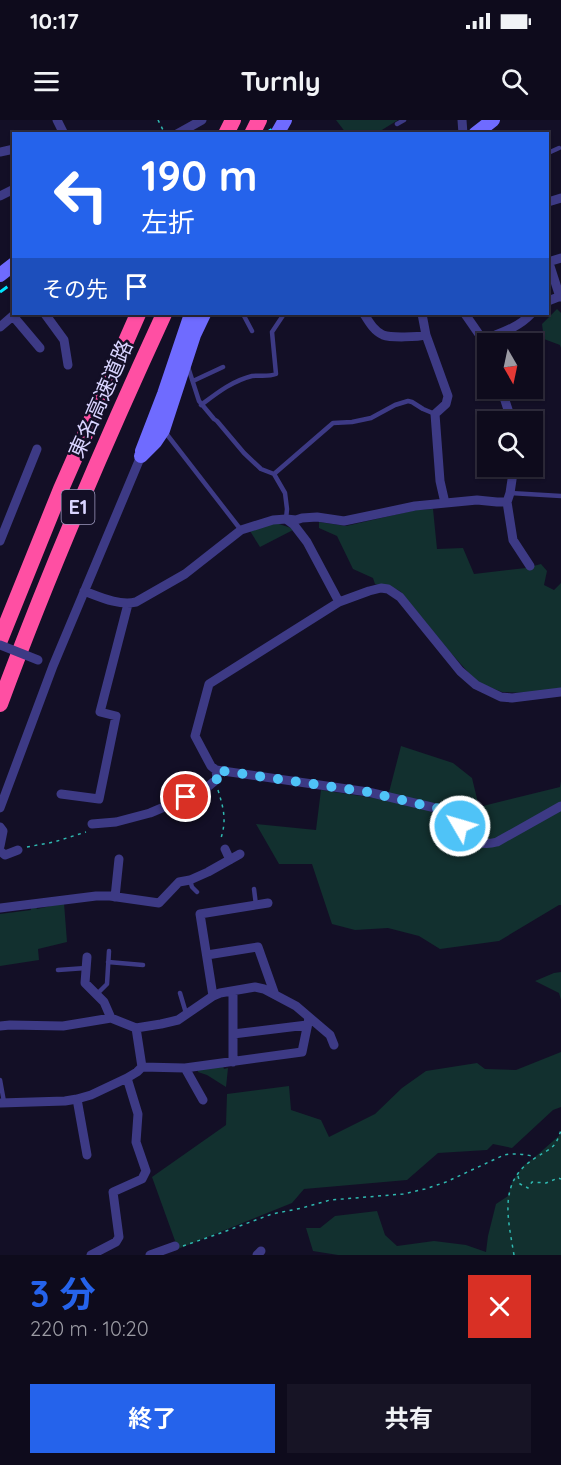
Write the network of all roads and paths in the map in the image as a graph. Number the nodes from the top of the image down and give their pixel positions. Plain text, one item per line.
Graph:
1 (202, 120) edge
2 (404, 120) edge
3 (493, 120) edge
4 (398, 124) dead end
5 (181, 132) edge
6 (478, 132) edge
7 (559, 148) dead end
8 (549, 153) edge
9 (549, 264) edge
10 (12, 266) edge
11 (0, 275) edge
12 (560, 297) edge
13 (14, 315) edge
14 (46, 315) edge
15 (138, 315) edge
16 (164, 315) edge
17 (191, 315) edge
18 (204, 315) edge
19 (244, 315) edge
20 (283, 315) edge
21 (365, 315) edge
22 (422, 315) edge
23 (466, 315) edge
24 (530, 315) edge
25 (0, 327) edge
26 (252, 331) dead end
27 (478, 333) edge
28 (501, 333) edge
29 (426, 335) junction
30 (40, 348) dead end
31 (68, 365) dead end
32 (184, 365) junction
33 (223, 367) dead end
34 (193, 381) junction
35 (201, 405) junction
36 (435, 414) junction
37 (163, 430) junction
38 (37, 449) dead end
39 (141, 456) junction
40 (274, 474) junction
41 (512, 477) edge
42 (561, 496) edge
43 (509, 498) junction
44 (445, 503) junction
45 (286, 519) junction
46 (241, 530) junction
47 (0, 541) edge
48 (530, 566) dead end
49 (84, 591) junction
50 (339, 602) junction
51 (128, 604) junction
52 (0, 640) edge
53 (0, 645) edge
54 (53, 666) junction
55 (561, 692) edge
56 (0, 704) edge
57 (216, 770) junction
58 (217, 786) dead end
59 (61, 794) dead end
60 (561, 806) edge
61 (0, 808) edge
62 (0, 828) edge
63 (89, 828) joint
64 (224, 832) dead end
65 (0, 846) edge
66 (225, 849) dead end
67 (19, 850) joint
68 (0, 851) edge
69 (240, 855) dead end
70 (119, 859) dead end
71 (230, 860) junction
72 (190, 880) junction
73 (254, 889) dead end
74 (197, 892) dead end
75 (115, 897) junction
76 (268, 903) dead end
77 (256, 905) junction
78 (0, 908) edge
79 (109, 951) dead end
80 (207, 956) junction
81 (87, 957) dead end
82 (108, 962) junction
83 (143, 965) dead end
84 (86, 968) junction
85 (58, 970) dead end
86 (232, 991) junction
87 (180, 993) dead end
88 (97, 994) junction
89 (275, 995) junction
90 (213, 996) junction
91 (187, 1016) junction
92 (111, 1018) junction
93 (308, 1021) junction
94 (0, 1026) edge
95 (136, 1028) junction
96 (232, 1034) junction
97 (334, 1045) dead end
98 (233, 1062) junction
99 (142, 1066) junction
100 (185, 1068) junction
101 (127, 1078) junction
102 (0, 1080) edge
103 (77, 1099) junction
104 (203, 1100) dead end
105 (2, 1102) edge
106 (561, 1130) edge
107 (95, 1140) dead end
108 (84, 1143) junction
109 (87, 1155) dead end
110 (535, 1157) junction
111 (517, 1175) junction
112 (561, 1179) edge
113 (175, 1246) joint
114 (156, 1254) edge
115 (91, 1255) edge
116 (514, 1255) edge

1 - 5 street
2 - 4 lane
3 - 6 street
7 - 8 lane
9 - 12 street
10 - 11 street
13 - 25 street
13 - 30 street
14 - 31 street
15 - 52 highway, 東名高速道路 / E1
16 - 56 highway, 東名高速道路 / E1
17 - 39 street
18 - 32 street
19 - 26 lane
20 - 35 lane
21 - 29 street
22 - 29 street
23 - 27 street
24 - 28 street
29 - 36 street
32 - 34 lane
32 - 37 street
33 - 34 lane
34 - 35 lane
35 - 40 lane
36 - 40 lane
36 - 44 street
37 - 39 street
37 - 46 lane
38 - 47 street
39 - 49 street
40 - 45 lane
41 - 43 street
42 - 43 lane
43 - 44 street
43 - 48 street
44 - 45 street
45 - 46 street
45 - 50 street
46 - 51 street
49 - 51 street
49 - 54 street
50 - 55 street
50 - 57 street
51 - 59 street
53 - 54 street, bridge
54 - 61 street
57 - 60 street
57 - 63 street
58 - 64 path
62 - 65 street
63 - 67 path
66 - 71 street
67 - 68 street
69 - 71 street
70 - 75 street
71 - 72 street
72 - 74 lane
72 - 75 street
73 - 77 lane
75 - 78 street
76 - 77 street
77 - 80 street
79 - 82 lane
80 - 89 street
80 - 90 street
81 - 84 street
82 - 83 lane
82 - 88 lane
84 - 85 lane
84 - 88 street
86 - 89 street
86 - 90 street
86 - 96 street
87 - 91 lane
88 - 92 street
89 - 93 street
90 - 91 street
91 - 95 street
92 - 94 street
92 - 95 street
93 - 96 street
93 - 97 street
93 - 98 street
95 - 99 street
96 - 98 street
98 - 100 street
99 - 100 street
99 - 101 street
100 - 104 street
101 - 103 street
101 - 115 street
102 - 105 lane
103 - 105 street
103 - 108 street
106 - 110 path
107 - 108 street
108 - 109 street
110 - 111 path
110 - 113 path
111 - 112 path
111 - 116 path
113 - 114 street

